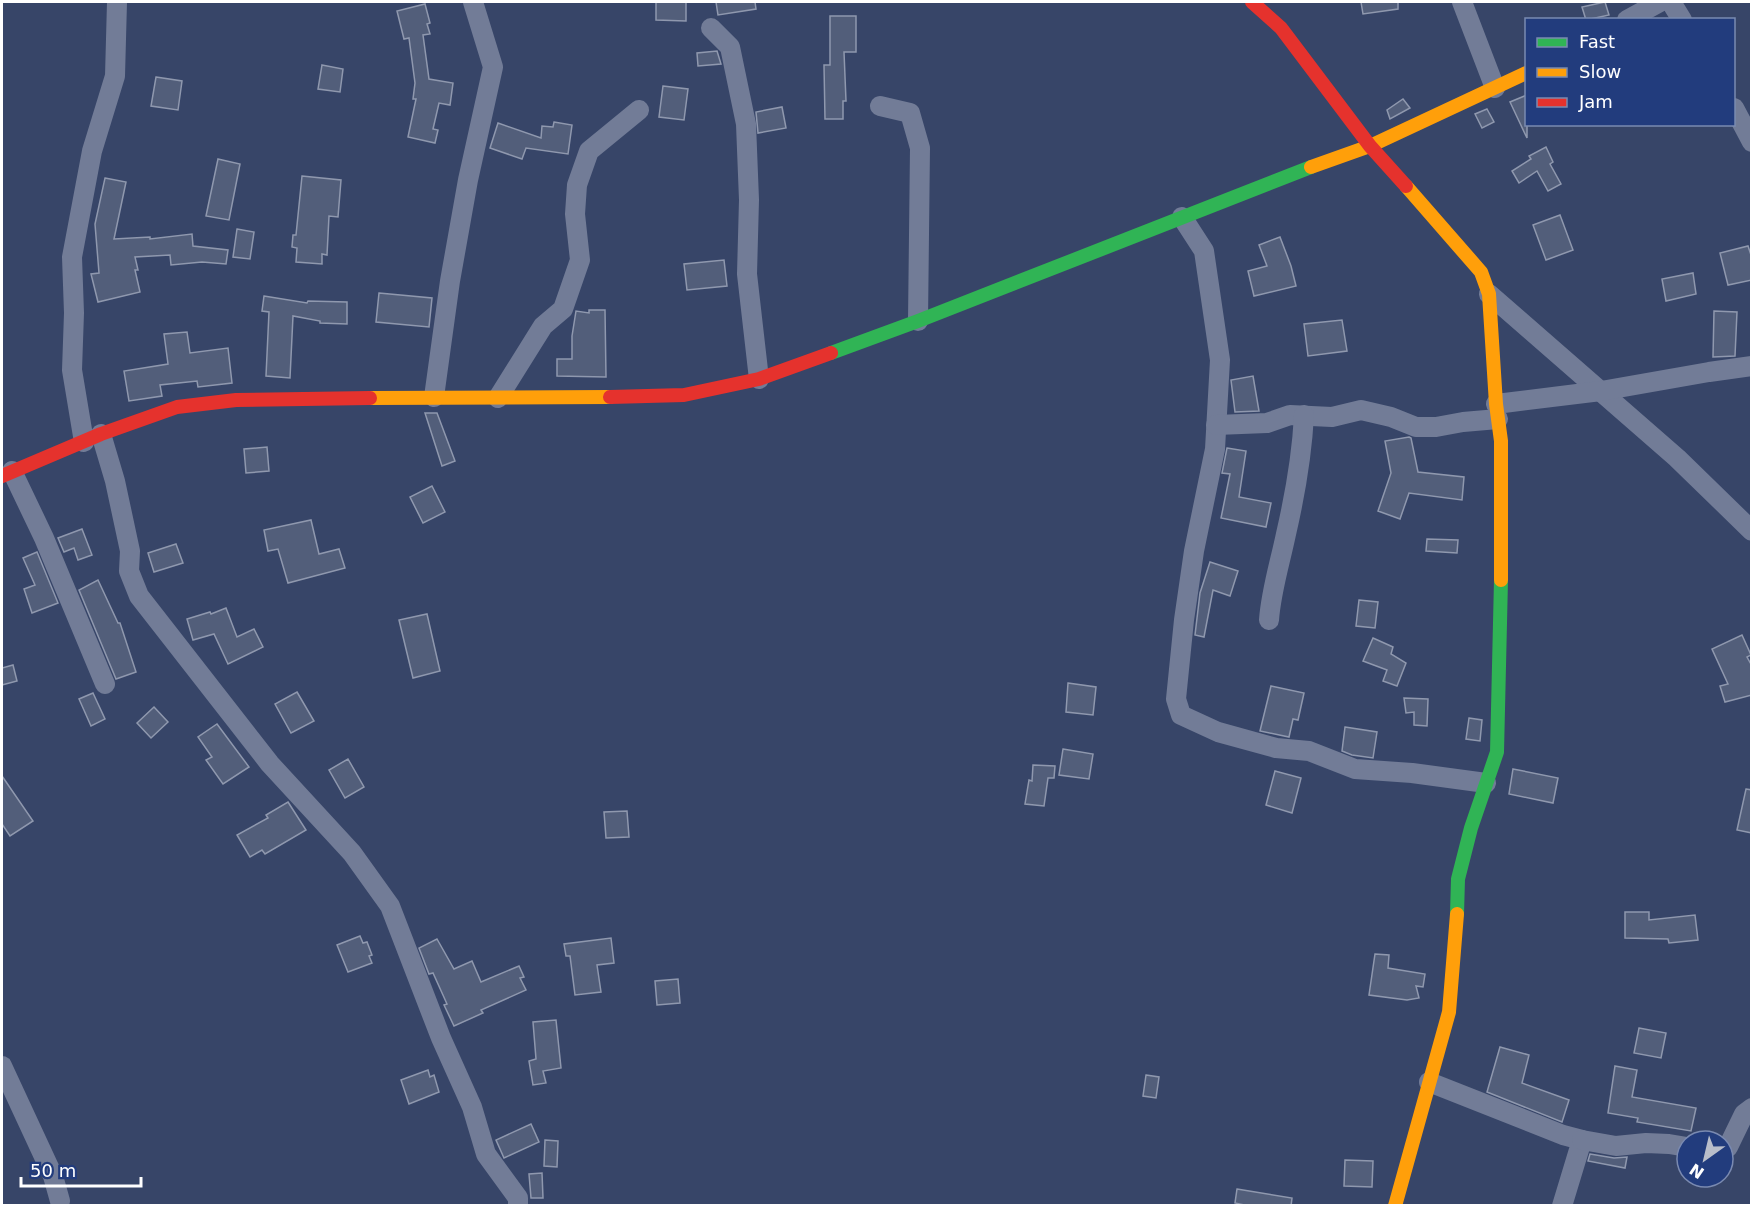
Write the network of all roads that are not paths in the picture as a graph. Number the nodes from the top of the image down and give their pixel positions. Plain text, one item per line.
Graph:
1 (117, 2) edge
2 (472, 2) edge
3 (1252, 2) edge
4 (1462, 2) edge
5 (1660, 2) edge
6 (1671, 2) edge
7 (1631, 18) edge
8 (1681, 18) edge
9 (711, 28) dead end
10 (1525, 75) edge
11 (1495, 88) junction
12 (880, 106) dead end
13 (639, 110) dead end
14 (1735, 110) edge
15 (1752, 142) edge
16 (1370, 146) junction
17 (1182, 217) junction
18 (1489, 294) junction
19 (918, 321) junction
20 (1752, 366) edge
21 (759, 379) junction
22 (1601, 392) junction
23 (434, 398) junction
24 (498, 398) junction
25 (1497, 412) junction
26 (1304, 415) junction
27 (1216, 425) junction
28 (93, 438) junction
29 (7, 474) edge
30 (1752, 531) edge
31 (1269, 620) dead end
32 (105, 684) dead end
33 (1486, 783) junction
34 (2, 1066) edge
35 (1429, 1082) junction
36 (1752, 1108) edge
37 (1735, 1133) edge
38 (1582, 1140) junction
39 (1675, 1145) edge
40 (60, 1201) dead end
41 (518, 1206) edge
42 (1395, 1206) edge
43 (1562, 1206) edge

1 - 28 street
2 - 23 street
3 - 16 street
4 - 11 street
5 - 7 street
6 - 8 street
9 - 21 street
10 - 11 street
11 - 16 street
12 - 19 street
13 - 24 street
14 - 15 street
16 - 17 street
16 - 18 street
17 - 19 street
17 - 27 street
18 - 22 street
18 - 25 street
19 - 21 street
20 - 22 street
21 - 24 street
22 - 25 street
22 - 30 street
23 - 24 street
23 - 28 street
25 - 26 street
25 - 33 street
26 - 27 street
26 - 31 street
27 - 33 street
28 - 29 street
28 - 41 street
29 - 32 street
33 - 35 street
34 - 40 street
35 - 38 street
35 - 42 street
36 - 37 street
38 - 39 street
38 - 43 street

